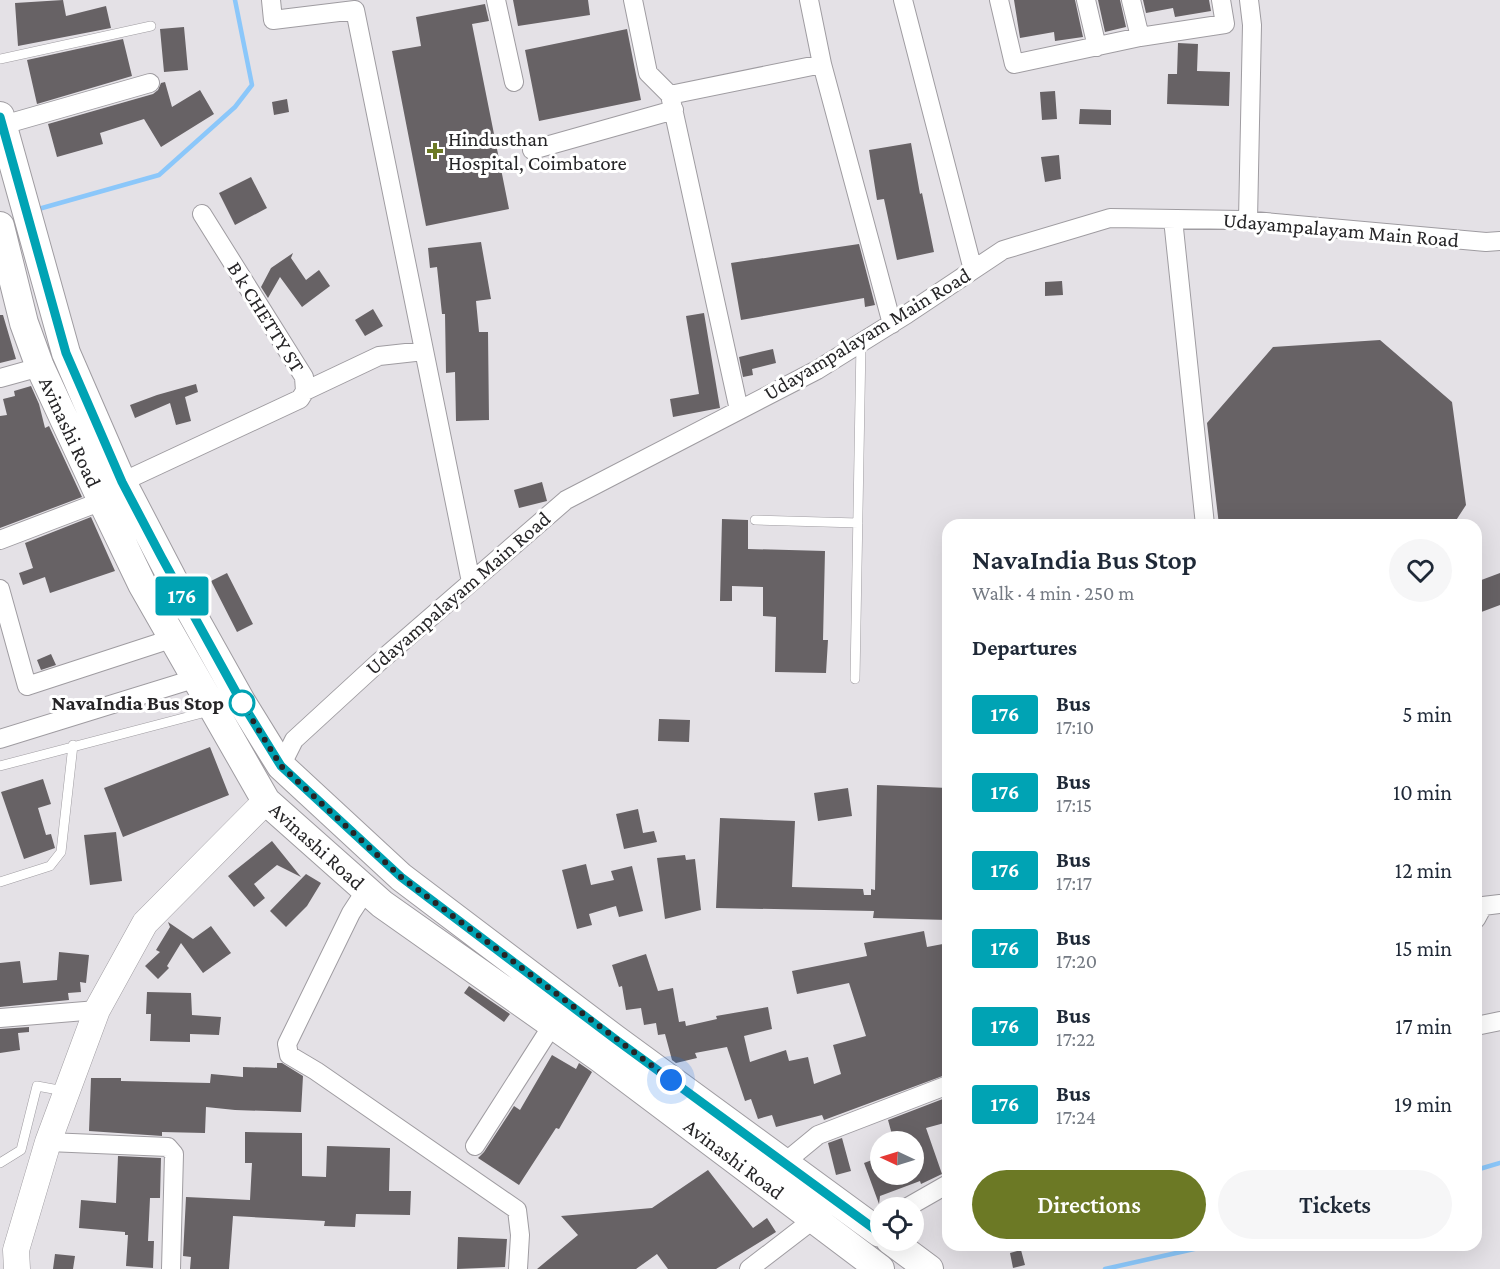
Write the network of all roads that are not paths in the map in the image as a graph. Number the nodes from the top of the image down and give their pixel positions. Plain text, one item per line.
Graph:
1 (272, 0) edge
2 (496, 0) edge
3 (633, 0) edge
4 (808, 0) edge
5 (903, 0) edge
6 (999, 0) edge
7 (1086, 0) edge
8 (1131, 0) edge
9 (1221, 0) edge
10 (1249, 0) edge
11 (151, 26) dead end
12 (1140, 37) junction
13 (1097, 46) junction
14 (0, 59) edge
15 (822, 64) junction
16 (514, 82) dead end
17 (150, 83) dead end
18 (672, 102) junction
19 (1, 121) edge
20 (532, 150) dead end
21 (202, 214) dead end
22 (1173, 219) junction
23 (1248, 220) junction
24 (0, 225) edge
25 (1500, 241) edge
26 (973, 270) junction
27 (892, 324) junction
28 (861, 343) junction
29 (424, 351) junction
30 (40, 367) junction
31 (0, 378) edge
32 (305, 391) junction
33 (739, 410) junction
34 (122, 482) junction
35 (103, 502) junction
36 (1204, 519) edge
37 (755, 520) dead end
38 (858, 523) junction
39 (0, 540) edge
40 (471, 582) junction
41 (0, 589) edge
42 (174, 638) junction
43 (197, 678) junction
44 (855, 679) dead end
45 (216, 709) junction
46 (0, 739) edge
47 (73, 745) junction
48 (0, 766) edge
49 (281, 766) junction
50 (266, 801) junction
51 (0, 882) edge
52 (366, 891) junction
53 (1500, 904) edge
54 (1482, 908) edge
55 (97, 1010) junction
56 (0, 1018) edge
57 (1500, 1021) edge
58 (553, 1024) junction
59 (1482, 1025) edge
60 (942, 1087) edge
61 (66, 1092) junction
62 (48, 1142) junction
63 (476, 1146) dead end
64 (0, 1163) edge
65 (784, 1163) junction
66 (942, 1187) edge
67 (924, 1198) edge
68 (814, 1219) junction
69 (870, 1223) edge
70 (906, 1251) edge
71 (17, 1269) edge
72 (171, 1269) edge
73 (518, 1269) edge
74 (749, 1269) edge
75 (880, 1269) edge
76 (929, 1269) edge

1 - 29 street
2 - 16 street
3 - 18 street
4 - 15 street
5 - 26 street
6 - 13 street
7 - 13 street
8 - 12 street
9 - 12 street
10 - 23 street
11 - 14 lane
12 - 13 street
15 - 18 street
15 - 27 street
17 - 19 street
18 - 20 street
18 - 33 street
19 - 34 main road, Avinashi Road
21 - 32 street, B k CHETTY ST
22 - 23 street, Udayampalayam Main Road
22 - 26 street, Udayampalayam Main Road
22 - 36 street
23 - 25 street, Udayampalayam Main Road
24 - 30 main road, Avinashi Road
26 - 27 street, Udayampalayam Main Road
27 - 28 street, Udayampalayam Main Road
28 - 33 street, Udayampalayam Main Road
28 - 38 lane
29 - 32 street
29 - 40 street
30 - 31 street
30 - 35 main road, Avinashi Road
32 - 34 street, B k CHETTY ST
33 - 40 street, Udayampalayam Main Road
34 - 49 main road, Avinashi Road
35 - 39 street
35 - 42 main road, Avinashi Road
37 - 38 lane
38 - 44 lane
40 - 49 street, Udayampalayam Main Road
41 - 42 street
42 - 43 main road, Avinashi Road
43 - 45 main road, Avinashi Road
43 - 46 street
45 - 47 lane
45 - 50 main road, Avinashi Road
47 - 48 lane
47 - 51 lane
49 - 65 main road, Avinashi Road
50 - 52 main road, Avinashi Road
50 - 55 street
52 - 58 main road, Avinashi Road
52 - 73 street
53 - 54 street
55 - 56 street
55 - 61 street
57 - 59 street
58 - 63 street
58 - 68 main road, Avinashi Road
60 - 65 street
61 - 62 street
61 - 64 lane
62 - 71 street
62 - 72 street
65 - 69 main road, Avinashi Road
66 - 67 street
68 - 74 street
68 - 75 main road, Avinashi Road
70 - 76 main road, Avinashi Road

